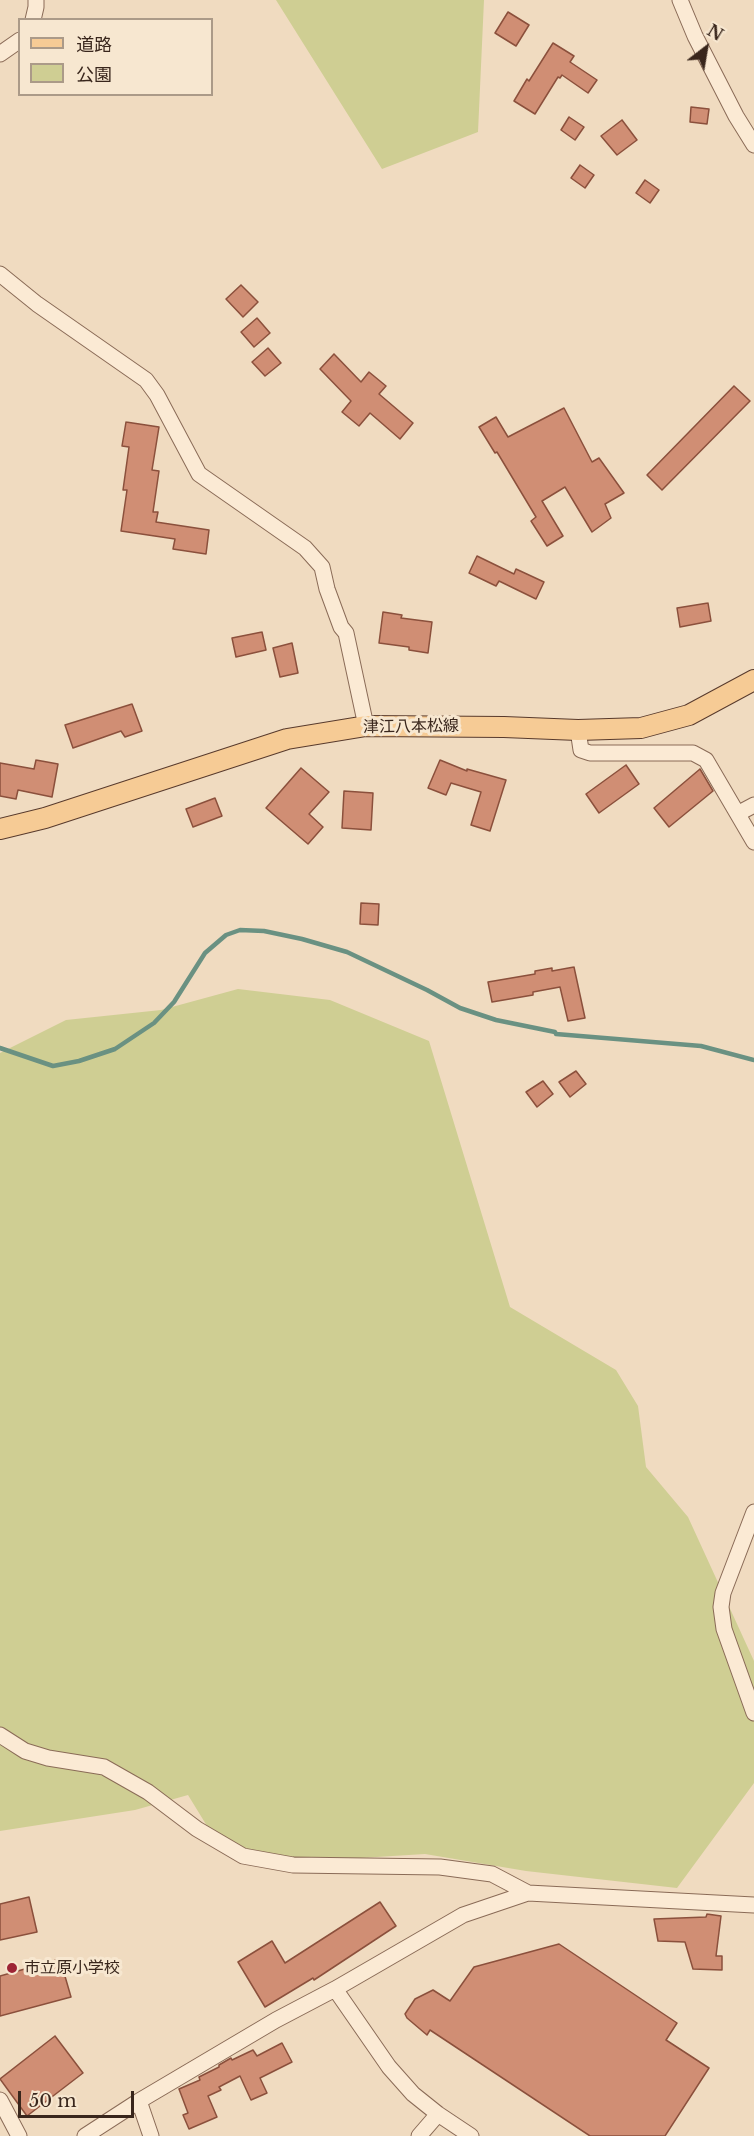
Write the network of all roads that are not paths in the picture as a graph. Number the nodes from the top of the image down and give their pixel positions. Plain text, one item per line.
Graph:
1 (36, 0) edge
2 (680, 0) edge
3 (33, 18) edge
4 (18, 41) edge
5 (0, 54) edge
6 (754, 145) edge
7 (0, 274) edge
8 (754, 680) edge
9 (366, 726) junction
10 (578, 730) junction
11 (754, 805) edge
12 (739, 813) junction
13 (0, 829) edge
14 (754, 842) edge
15 (754, 1512) edge
16 (754, 1713) edge
17 (0, 1735) edge
18 (528, 1893) junction
19 (754, 1905) edge
20 (335, 1989) junction
21 (0, 2100) edge
22 (139, 2101) junction
23 (438, 2114) junction
24 (19, 2136) edge
25 (85, 2136) edge
26 (151, 2136) edge
27 (419, 2136) edge
28 (471, 2136) edge

1 - 3 street
2 - 6 street
4 - 5 street
7 - 9 street
8 - 10 main road, 津江八本松線
9 - 10 main road, 津江八本松線
9 - 13 main road, 津江八本松線
10 - 12 street
11 - 12 street
12 - 14 street
15 - 16 street
17 - 18 street
18 - 19 street
18 - 20 street
20 - 22 street
20 - 23 street
21 - 24 street
22 - 25 street
22 - 26 street
23 - 27 street
23 - 28 street

